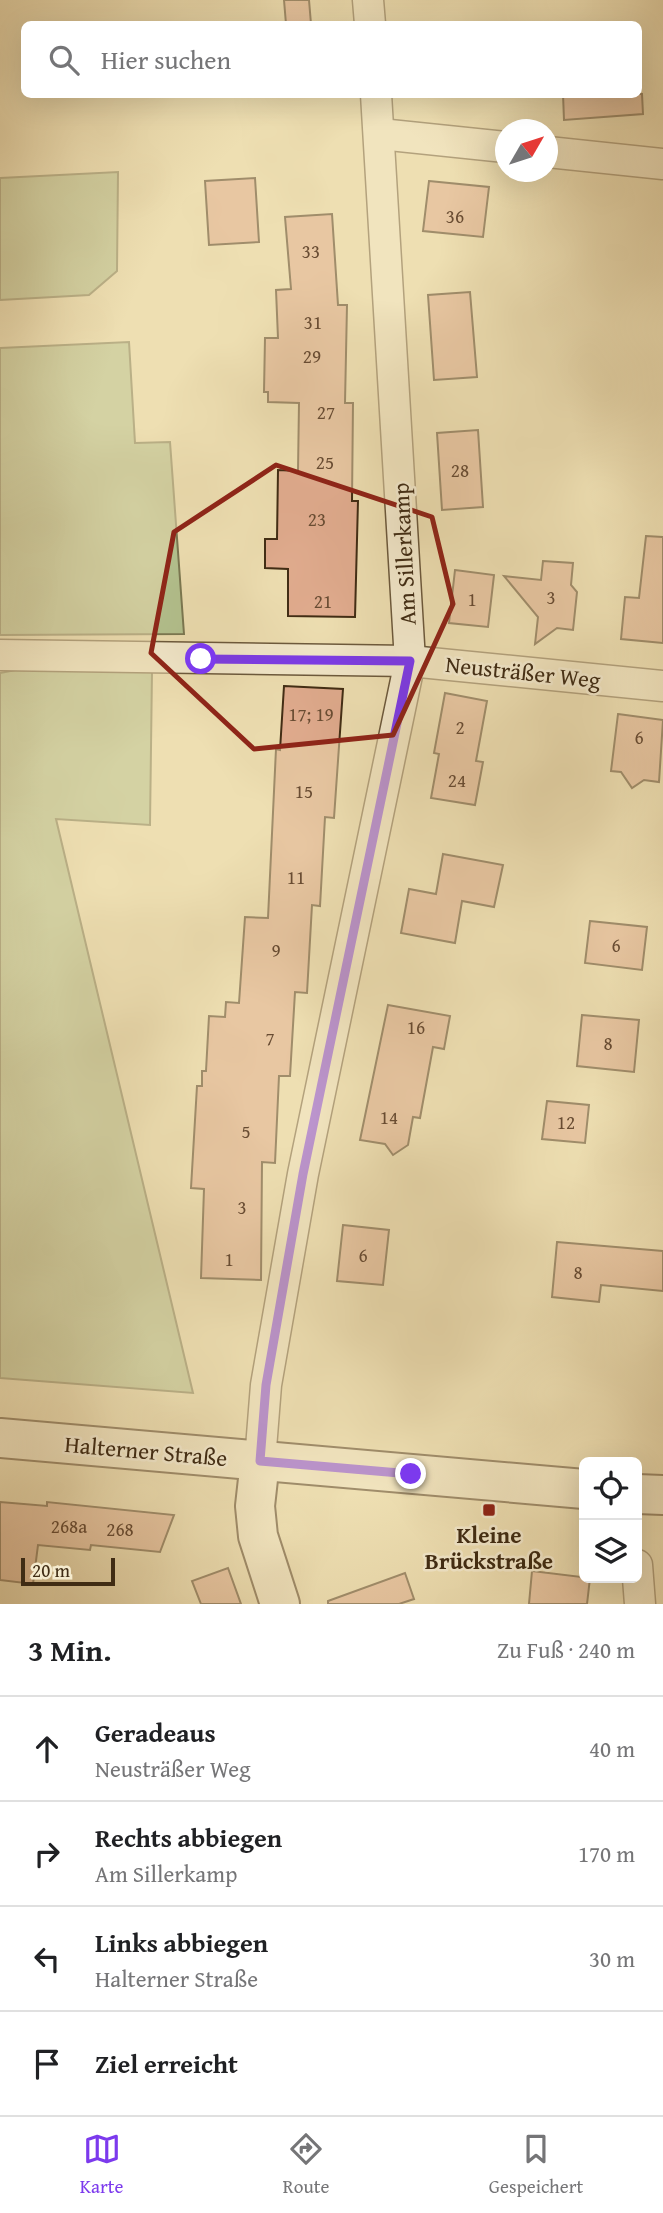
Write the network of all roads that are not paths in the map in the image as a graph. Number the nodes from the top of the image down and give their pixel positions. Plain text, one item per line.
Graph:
1 (368, 0) edge
2 (370, 21) edge
3 (376, 98) edge
4 (380, 134) junction
5 (495, 146) edge
6 (558, 153) edge
7 (663, 164) edge
8 (3, 655) edge
9 (410, 661) junction
10 (663, 686) edge
11 (0, 1438) edge
12 (260, 1461) junction
13 (579, 1489) edge
14 (642, 1494) edge
15 (663, 1495) edge
16 (638, 1583) edge
17 (280, 1604) edge
18 (640, 1604) edge

1 - 2 street
3 - 4 street, Am Sillerkamp
4 - 5 street
4 - 9 street, Am Sillerkamp
6 - 7 street
8 - 9 street, Neusträßer Weg
9 - 10 street, Neusträßer Weg
9 - 12 street, Am Sillerkamp
11 - 12 main road, Halterner Straße
12 - 13 main road, Halterner Straße
12 - 17 main road
14 - 15 main road
16 - 18 street

